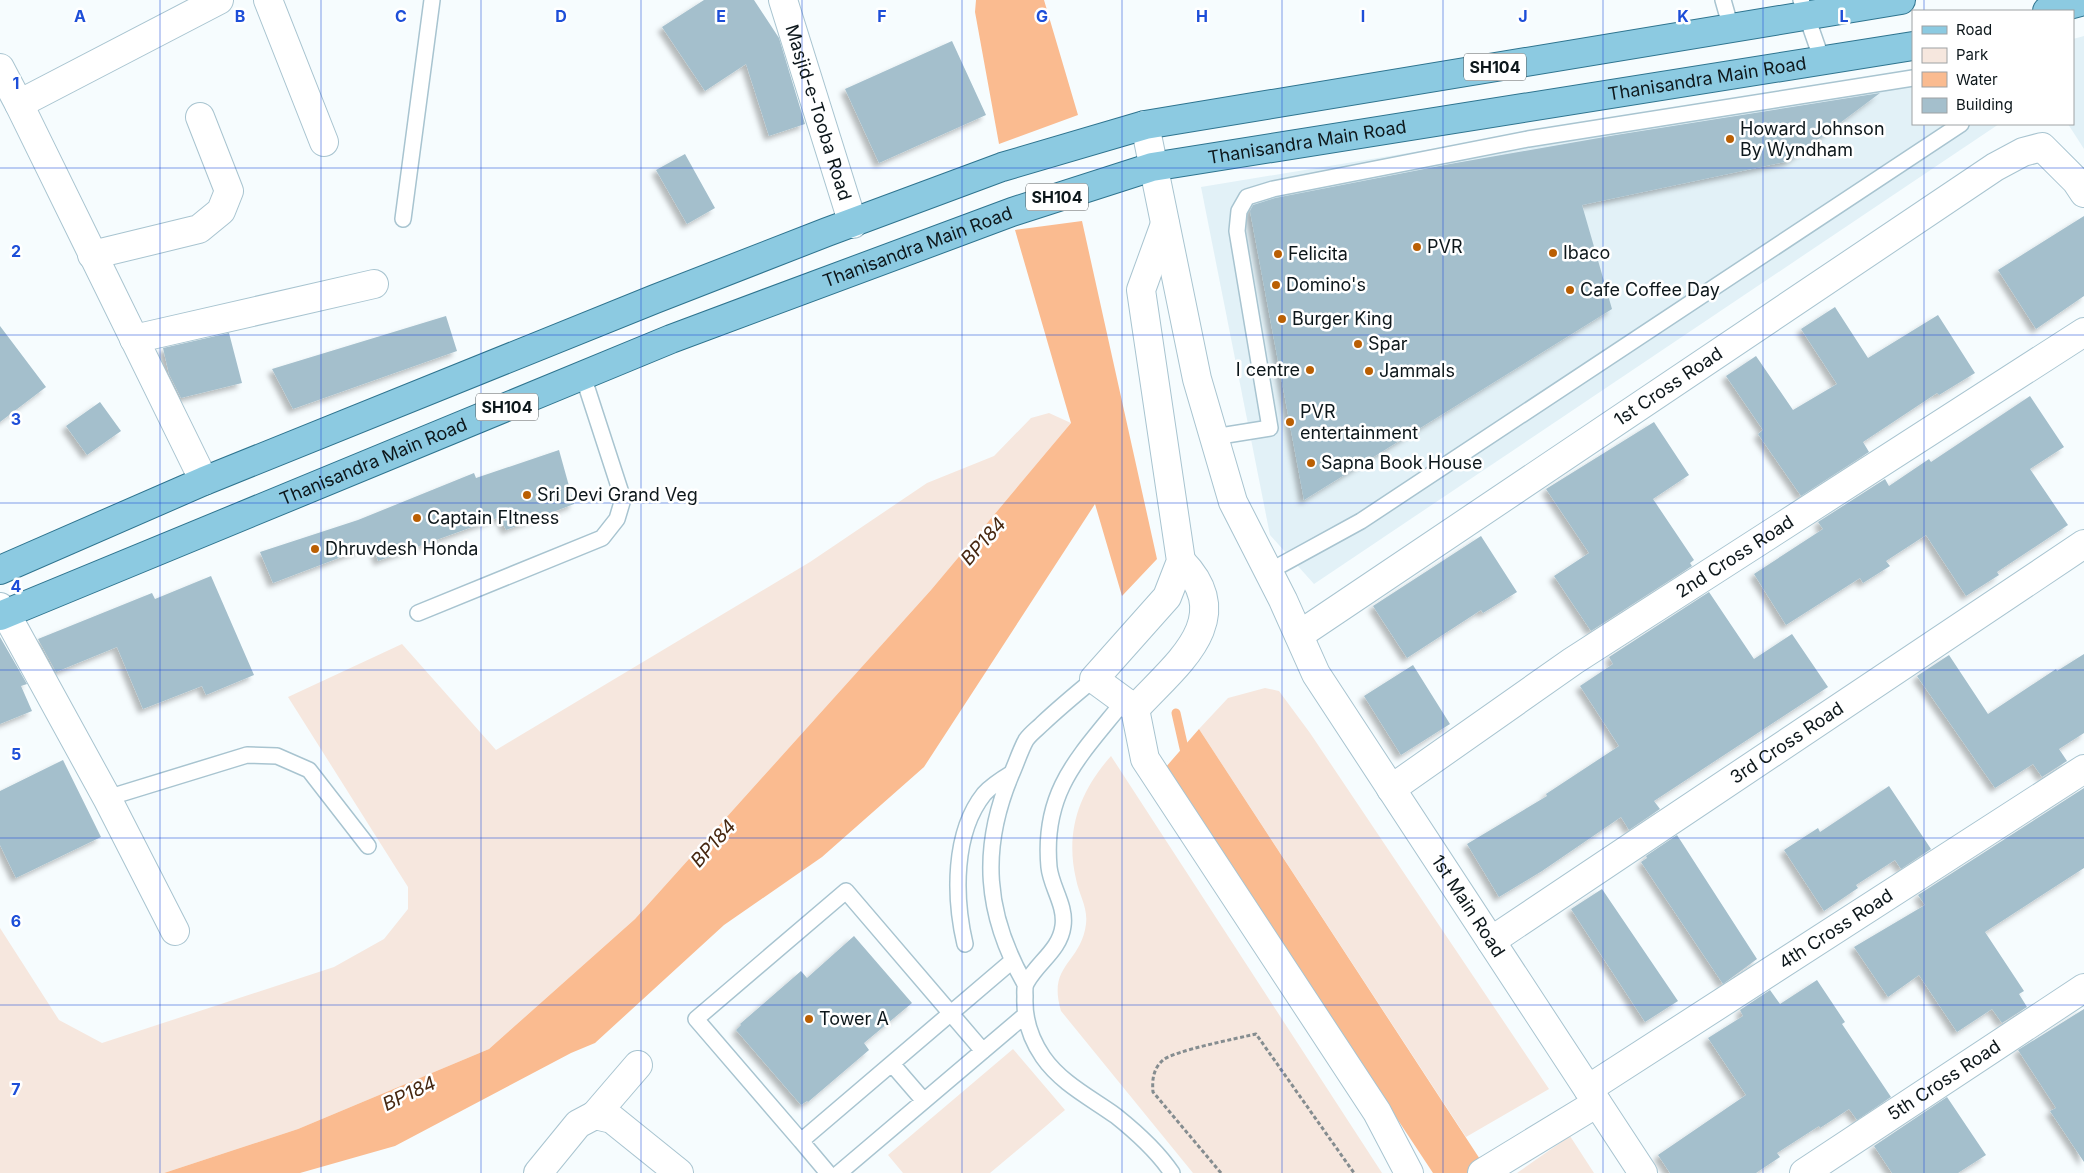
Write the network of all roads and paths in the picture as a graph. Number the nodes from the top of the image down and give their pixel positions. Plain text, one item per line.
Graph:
1 (219, 0) edge
2 (268, 0) edge
3 (432, 0) edge
4 (783, 0) edge
5 (1723, 0) edge
6 (1901, 0) edge
7 (2084, 1) edge
8 (1872, 2) edge
9 (1804, 8) edge
10 (2051, 10) edge
11 (1731, 28) junction
12 (1912, 46) edge
13 (1822, 60) junction
14 (0, 68) edge
15 (1912, 78) edge
16 (19, 104) junction
17 (200, 117) dead end
18 (1959, 125) edge
19 (1144, 126) junction
20 (324, 142) dead end
21 (1152, 167) junction
22 (2084, 193) edge
23 (403, 218) dead end
24 (853, 224) junction
25 (1165, 224) junction
26 (92, 255) junction
27 (374, 284) dead end
28 (2084, 332) edge
29 (134, 338) junction
30 (583, 376) junction
31 (1214, 437) junction
32 (204, 481) junction
33 (2084, 544) edge
34 (1181, 561) junction
35 (0, 570) edge
36 (1268, 572) junction
37 (2, 612) edge
38 (418, 613) dead end
39 (1299, 635) junction
40 (1094, 679) junction
41 (1130, 705) junction
42 (2084, 769) edge
43 (1012, 773) junction
44 (1391, 789) junction
45 (107, 798) junction
46 (368, 846) dead end
47 (174, 931) dead end
48 (1491, 941) junction
49 (965, 944) dead end
50 (1012, 961) junction
51 (1025, 984) junction
52 (2084, 988) edge
53 (951, 1014) junction
54 (1024, 1016) junction
55 (983, 1051) junction
56 (892, 1064) junction
57 (638, 1065) dead end
58 (1593, 1096) junction
59 (924, 1101) junction
60 (595, 1115) junction
61 (801, 1141) junction
62 (1491, 1167) edge
63 (538, 1173) edge
64 (679, 1173) edge
65 (828, 1173) edge
66 (839, 1173) edge
67 (1172, 1173) edge
68 (1221, 1173) edge
69 (1354, 1173) edge
70 (1409, 1173) edge
71 (1643, 1173) edge
72 (1804, 1173) edge

1 - 16 street
2 - 20 street
3 - 23 lane
4 - 24 street, Masjid-e-Tooba Road
5 - 11 lane
6 - 8 main road, SH104
7 - 10 main road
8 - 9 main road, SH104
9 - 11 main road, SH104
9 - 13 lane
11 - 19 main road, SH104
12 - 13 main road, Thanisandra Main Road / SH104
13 - 21 main road, Thanisandra Main Road / SH104
14 - 16 street
15 - 31 lane
16 - 26 street
17 - 26 street
18 - 36 lane
19 - 21 street, 1st Main Road
19 - 24 main road, SH104
21 - 25 street, 1st Main Road
21 - 30 main road, Thanisandra Main Road / SH104
22 - 39 street, 1st Cross Road
24 - 32 main road, SH104
25 - 31 street, 1st Main Road
25 - 34 street
26 - 29 street
27 - 29 street
28 - 44 street, 2nd Cross Road
29 - 32 street
30 - 37 main road, Thanisandra Main Road / SH104
30 - 38 lane
31 - 36 street, 1st Main Road
32 - 35 main road, SH104
33 - 48 street, 3rd Cross Road
34 - 40 street
34 - 41 street
36 - 39 street, 1st Main Road
37 - 45 street
39 - 44 street, 1st Main Road
40 - 41 street
40 - 43 lane
41 - 51 lane
41 - 70 street
42 - 58 street, 4th Cross Road
43 - 49 lane
43 - 50 lane
44 - 48 street, 1st Main Road
45 - 46 lane
45 - 47 street
48 - 58 street, 1st Main Road
50 - 51 lane
50 - 53 lane
51 - 54 lane
52 - 72 street, 5th Cross Road
53 - 55 lane
53 - 56 lane
53 - 61 lane
54 - 55 lane
54 - 67 lane
55 - 59 lane
56 - 59 lane
56 - 61 lane
57 - 60 street
58 - 62 street, 4th Cross Road
58 - 71 street, 1st Main Road
59 - 66 lane
60 - 63 street
60 - 64 street
61 - 65 lane
68 - 69 path

